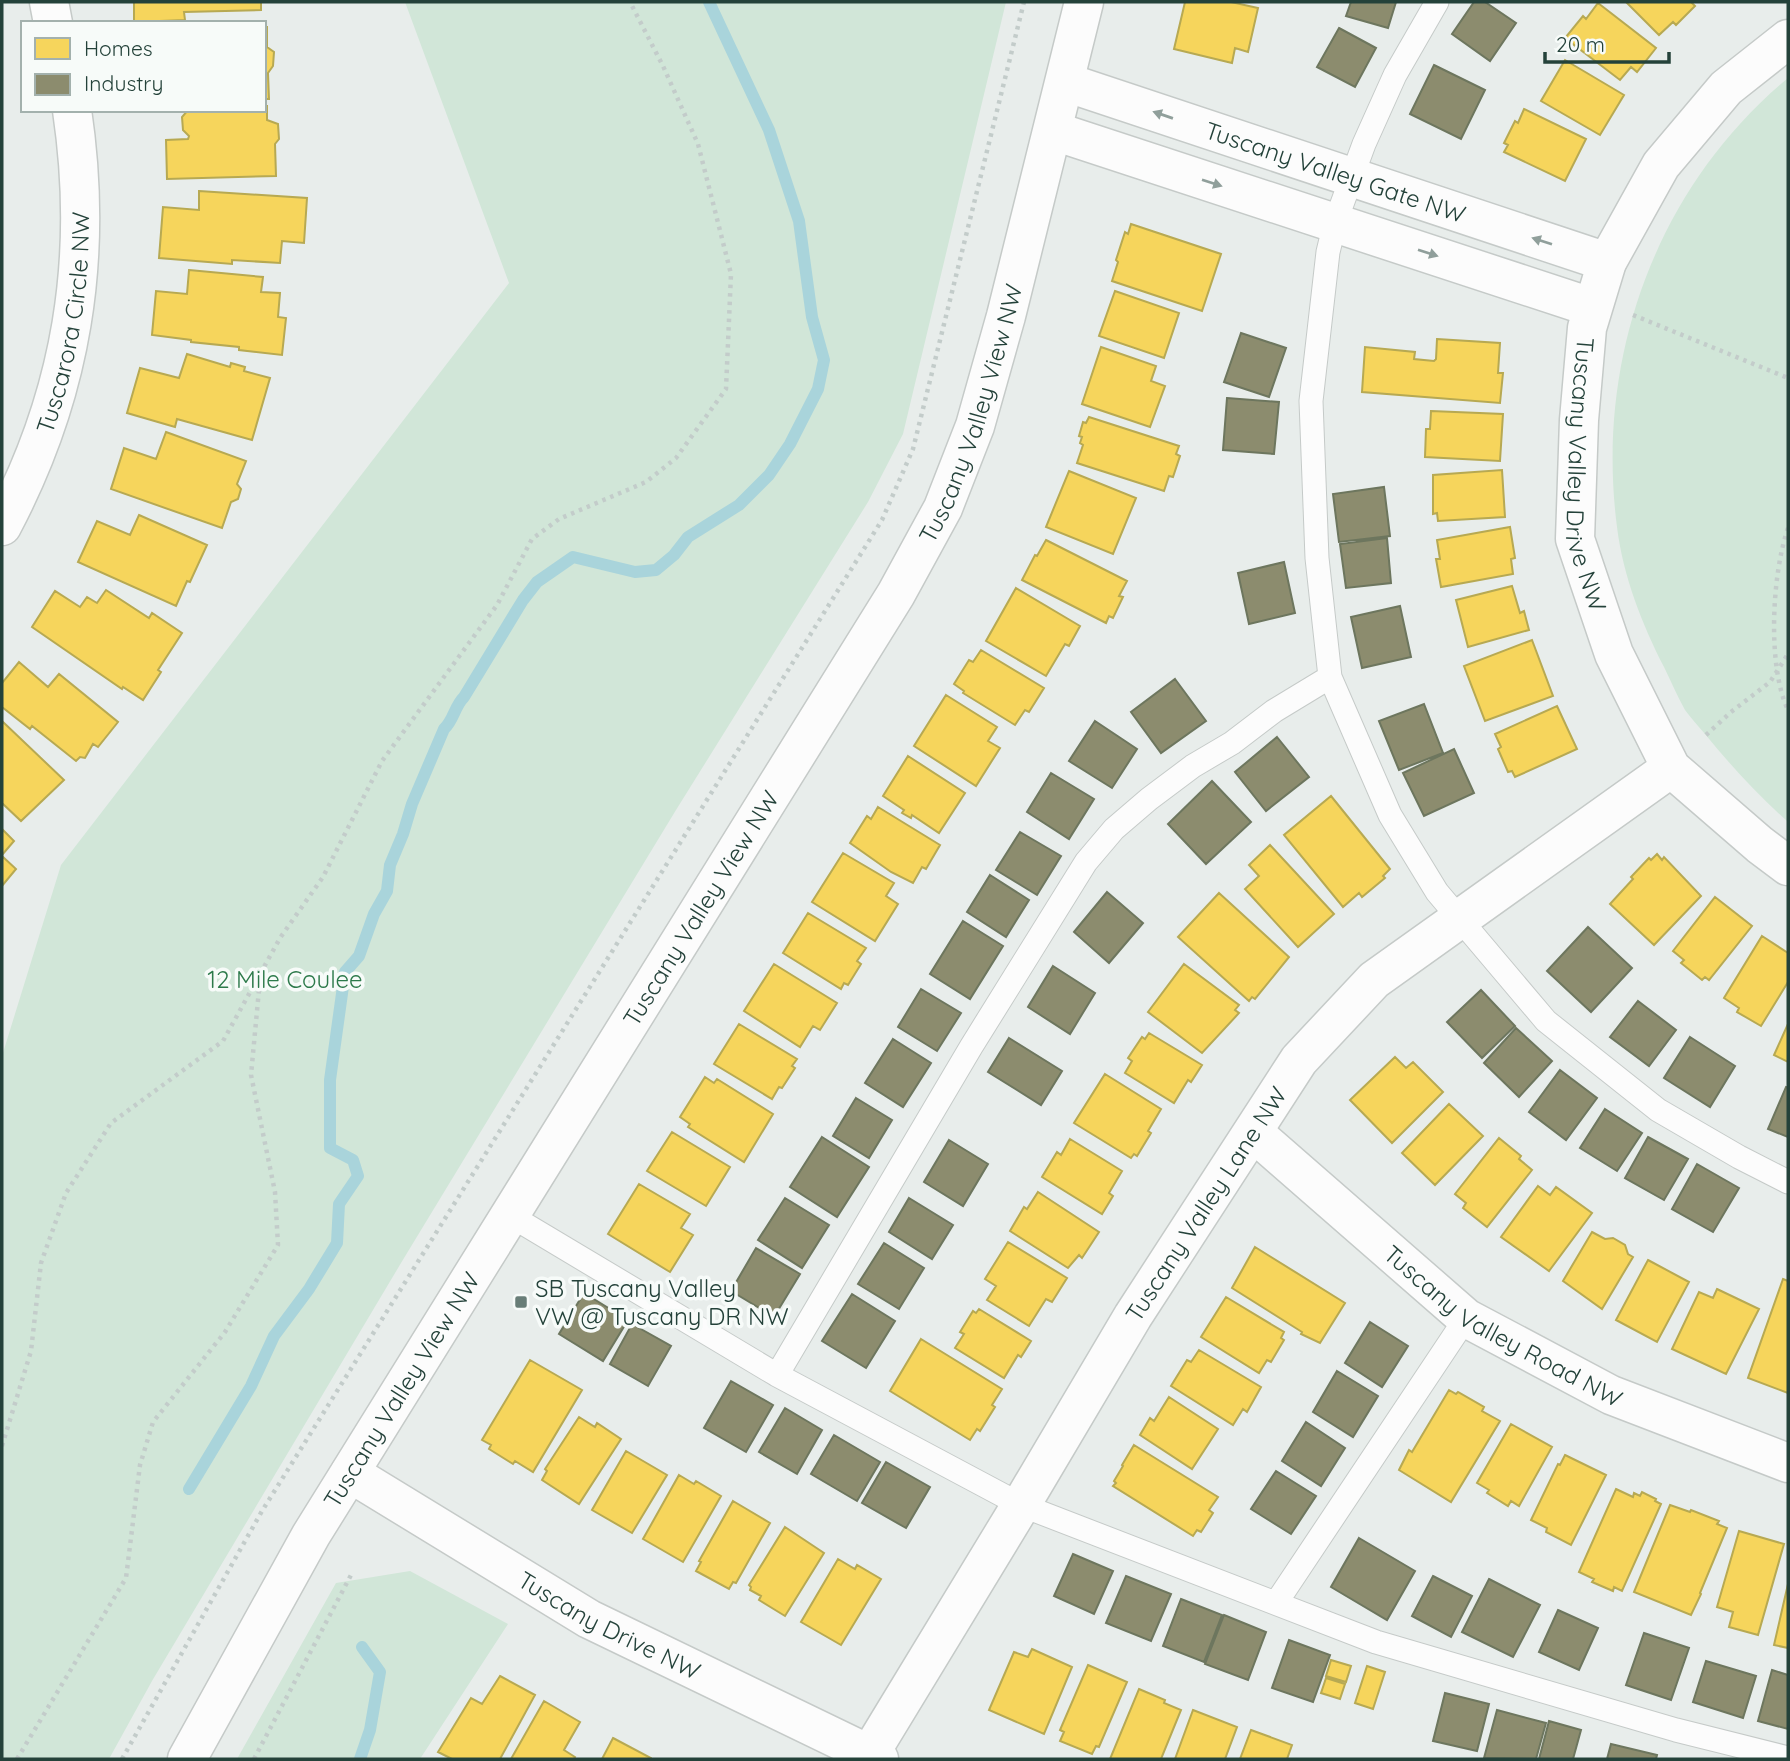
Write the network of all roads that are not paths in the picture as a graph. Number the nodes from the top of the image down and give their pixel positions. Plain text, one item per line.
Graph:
1 (49, 2) edge
2 (1084, 2) edge
3 (1437, 2) edge
4 (53, 21) edge
5 (1788, 40) edge
6 (1065, 82) junction
7 (72, 112) edge
8 (1054, 131) junction
9 (1351, 177) junction
10 (1335, 223) junction
11 (1607, 262) junction
12 (1591, 307) junction
13 (2, 526) edge
14 (1330, 677) junction
15 (1671, 768) junction
16 (1788, 866) edge
17 (1459, 918) junction
18 (1254, 1133) junction
19 (1788, 1182) edge
20 (511, 1216) junction
21 (1466, 1318) junction
22 (777, 1375) junction
23 (1788, 1463) edge
24 (350, 1473) junction
25 (1021, 1505) junction
26 (1276, 1603) junction
27 (874, 1757) edge
28 (1788, 1758) edge
29 (187, 1759) edge

1 - 4 street
2 - 6 street, Tuscany Valley View NW
3 - 9 lane
5 - 11 street, Tuscany Valley Drive NW
6 - 8 street, Tuscany Valley View NW
9 -> 6 street, Tuscany Valley Gate NW
7 - 13 street, Tuscarora Circle NW
8 -> 10 street, Tuscany Valley Gate NW
8 - 20 street, Tuscany Valley View NW
9 - 10 lane
11 -> 9 street, Tuscany Valley Gate NW
10 -> 12 street, Tuscany Valley Gate NW
10 - 14 lane
11 - 12 street, Tuscany Valley Drive NW
12 - 15 street, Tuscany Valley Drive NW
14 - 17 lane
14 - 22 lane
15 - 16 street, Tuscany Valley Drive NW
15 - 17 street, Tuscany Valley Lane NW
17 - 18 street, Tuscany Valley Lane NW
17 - 19 lane
18 - 21 street, Tuscany Valley Road NW
18 - 25 street, Tuscany Valley Lane NW
20 - 22 lane
20 - 24 street, Tuscany Valley View NW
21 - 23 street, Tuscany Valley Road NW
21 - 26 lane
22 - 25 lane
24 - 27 street, Tuscany Drive NW
24 - 29 street, Tuscany Valley View NW
25 - 26 lane
25 - 27 street, Tuscany Valley Lane NW
26 - 28 lane

